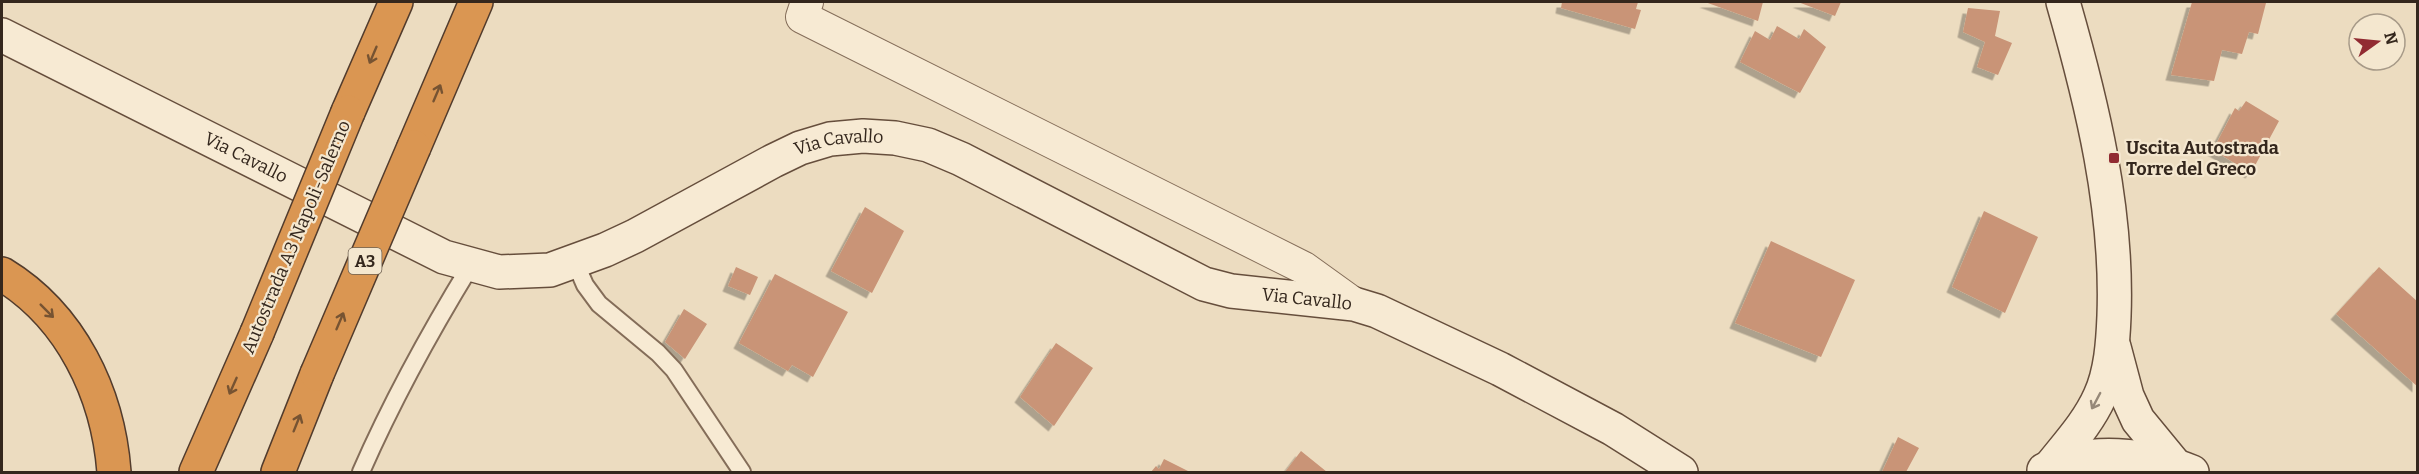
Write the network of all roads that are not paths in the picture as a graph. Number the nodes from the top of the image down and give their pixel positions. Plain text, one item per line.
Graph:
1 (396, 2) edge
2 (476, 2) edge
3 (807, 2) edge
4 (2063, 2) edge
5 (2, 35) edge
6 (576, 262) junction
7 (471, 265) junction
8 (2, 274) edge
9 (1354, 304) junction
10 (2113, 346) junction
11 (2183, 469) edge
12 (2045, 470) edge
13 (114, 472) edge
14 (196, 472) edge
15 (278, 472) edge
16 (362, 472) edge
17 (742, 472) edge
18 (1681, 472) edge

1 -> 14 highway, Autostrada A3 Napoli-Salerno, bridge
15 -> 2 highway, A3, bridge
3 - 9 street
4 - 10 main road
5 - 7 main road, Via Cavallo
6 - 7 main road, Via Cavallo
6 - 9 main road, Via Cavallo
6 - 17 lane
7 - 16 lane
8 -> 13 highway
9 - 18 main road, Via Cavallo
10 - 11 main road
10 -> 12 main road
11 - 12 main road

